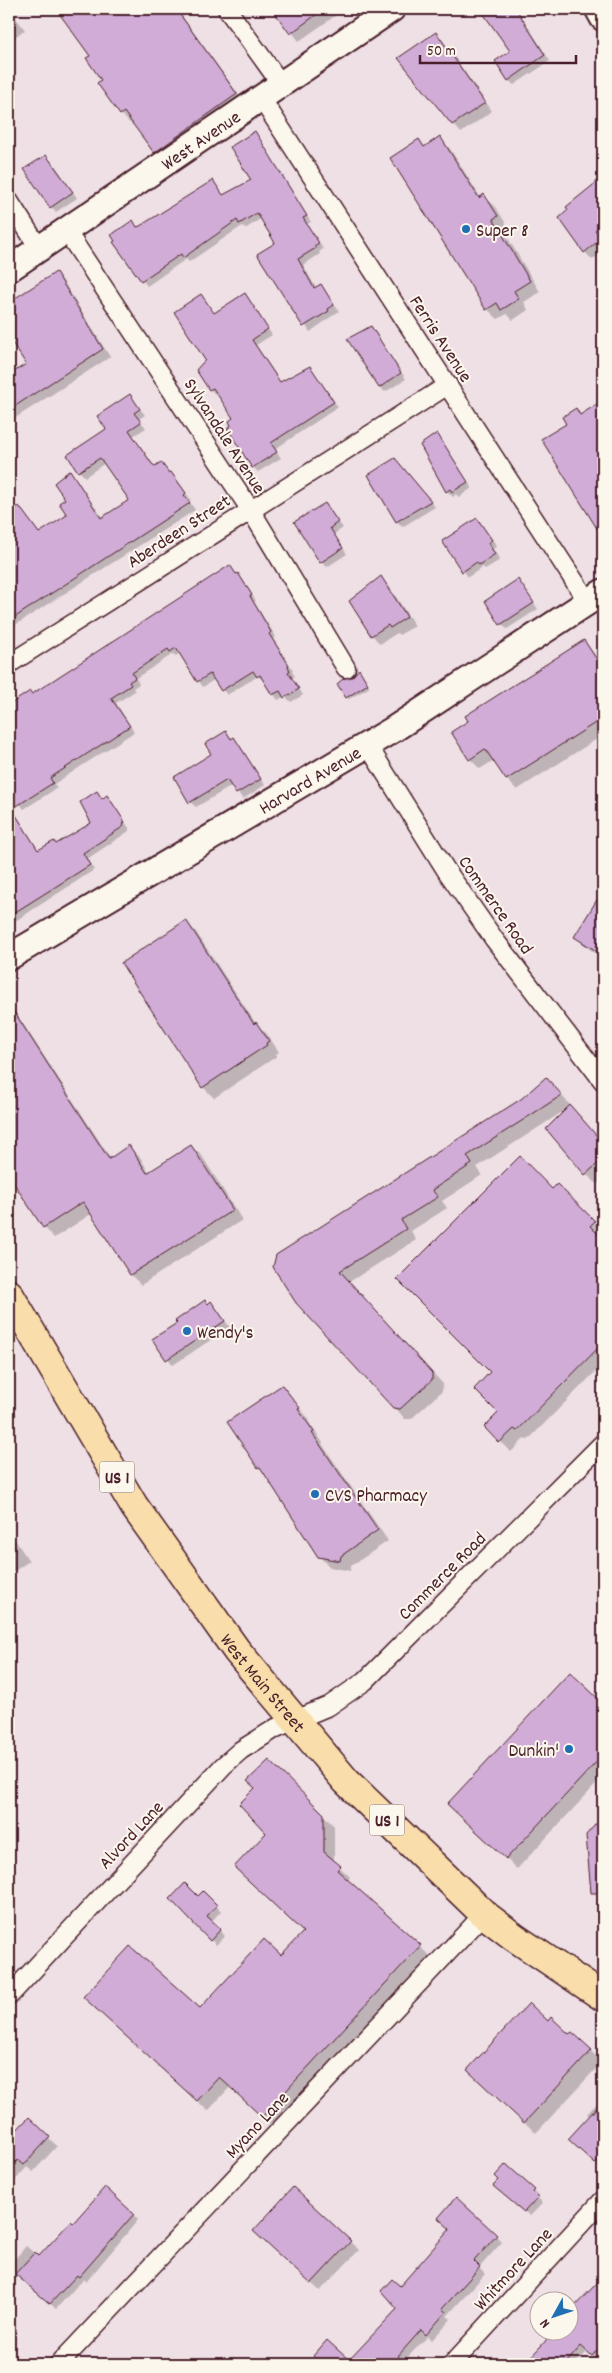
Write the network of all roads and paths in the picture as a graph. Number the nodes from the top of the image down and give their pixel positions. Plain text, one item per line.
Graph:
1 (227, 9) edge
2 (392, 9) edge
3 (598, 9) edge
4 (603, 18) edge
5 (281, 84) junction
6 (260, 98) junction
7 (9, 201) edge
8 (66, 229) junction
9 (39, 248) junction
10 (9, 269) edge
11 (448, 385) junction
12 (250, 509) junction
13 (595, 597) edge
14 (9, 664) edge
15 (346, 668) dead end
16 (367, 744) junction
17 (9, 957) edge
18 (603, 1080) edge
19 (9, 1294) edge
20 (603, 1443) edge
21 (297, 1720) junction
22 (484, 1914) junction
23 (9, 1996) edge
24 (603, 1997) edge
25 (603, 2200) edge
26 (58, 2364) edge
27 (452, 2364) edge

1 - 5 street
2 - 5 street, West Avenue
3 - 4 street
5 - 6 street, West Avenue
6 - 8 street, West Avenue
6 - 11 street, Ferris Avenue
7 - 9 street
8 - 9 street, West Avenue
8 - 12 street, Sylvandale Avenue
9 - 10 street, West Avenue
11 - 12 street, Aberdeen Street
11 - 13 street, Ferris Avenue
12 - 14 street, Aberdeen Street
12 - 15 street, Sylvandale Avenue
13 - 16 street, Harvard Avenue
16 - 17 street, Harvard Avenue
16 - 18 street, Commerce Road
19 - 21 main road, West Main Street / US 1
20 - 21 street, Commerce Road
21 - 22 main road, West Main Street / US 1
21 - 23 street, Alvord Lane
22 - 24 main road, West Main Street / US 1
22 - 26 street, Myano Lane
25 - 27 street, Whitmore Lane

